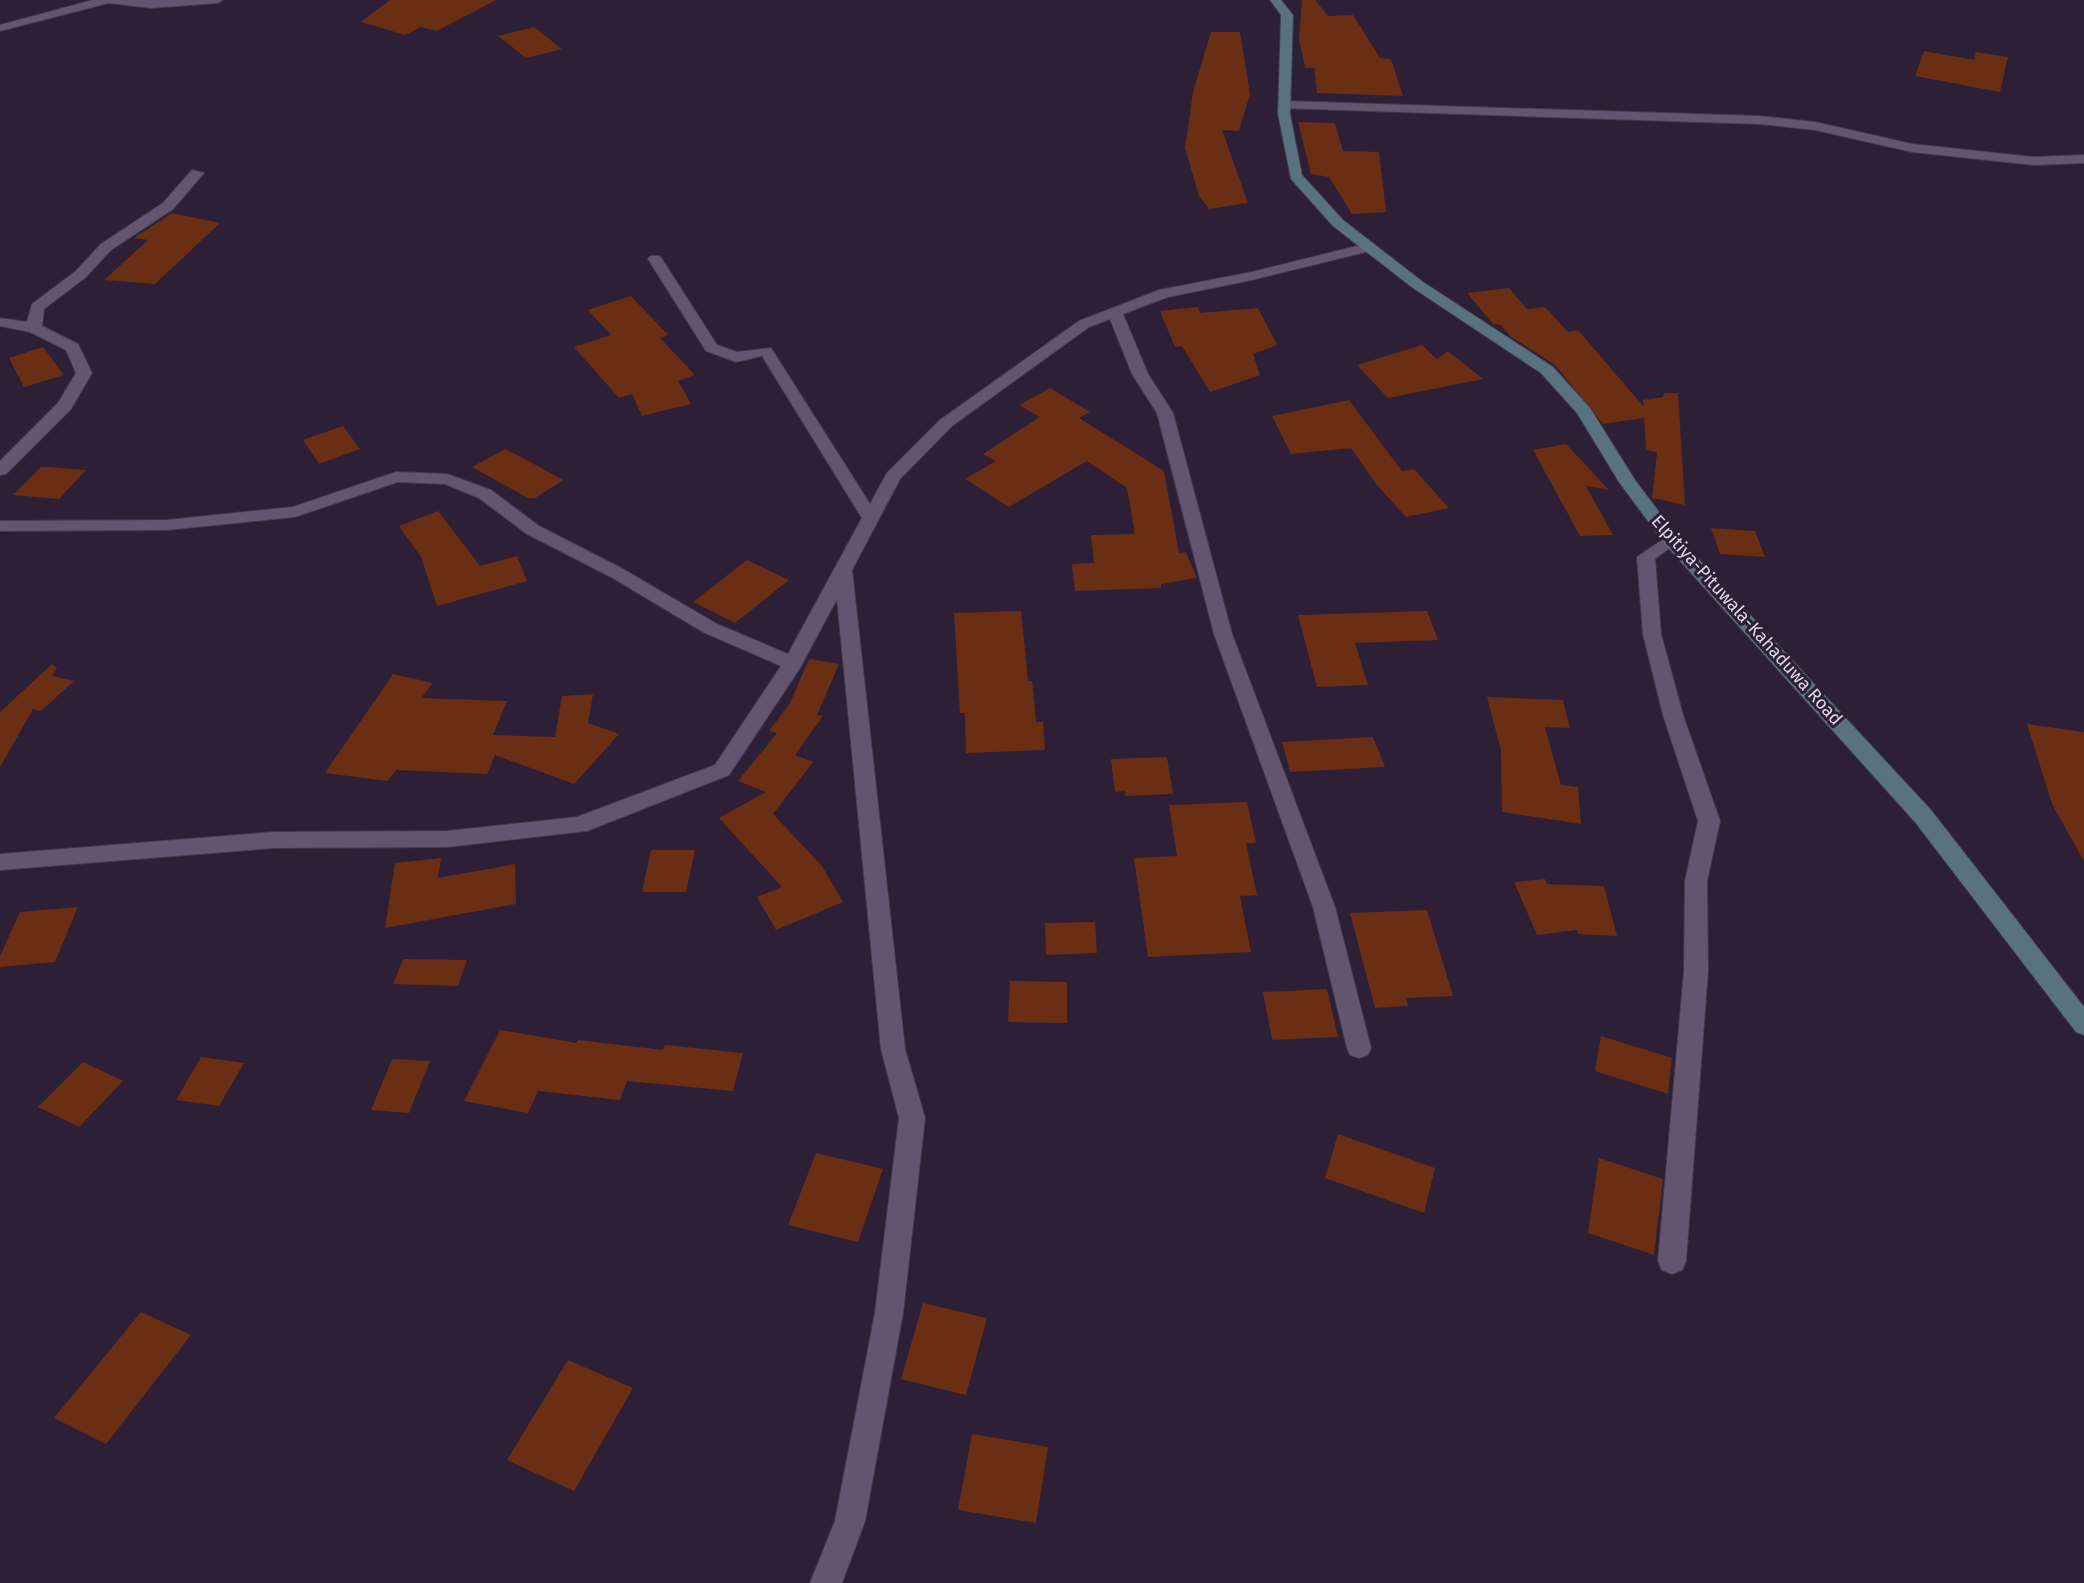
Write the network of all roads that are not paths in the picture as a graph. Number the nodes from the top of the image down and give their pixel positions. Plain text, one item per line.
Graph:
1 (106, 0) edge
2 (111, 0) edge
3 (218, 0) edge
4 (1275, 0) edge
5 (0, 28) edge
6 (1285, 105) junction
7 (2084, 159) edge
8 (197, 173) dead end
9 (1369, 247) junction
10 (655, 259) dead end
11 (1115, 312) junction
12 (0, 322) edge
13 (34, 328) junction
14 (0, 470) edge
15 (869, 516) junction
16 (0, 526) edge
17 (1671, 540) junction
18 (843, 569) junction
19 (793, 663) junction
20 (0, 862) edge
21 (2084, 1025) edge
22 (1359, 1048) dead end
23 (1672, 1261) dead end
24 (826, 1583) edge

1 - 5 street
2 - 3 street
4 - 6 street, Elpitiya-Pituwala-Kahaduwa Road
6 - 7 street
6 - 9 street, Elpitiya-Pituwala-Kahaduwa Road
8 - 13 street
9 - 11 street
9 - 17 street, Elpitiya-Pituwala-Kahaduwa Road
10 - 15 street
11 - 15 street
11 - 22 street
12 - 13 street
13 - 14 street
15 - 18 street
16 - 19 street
17 - 21 street, Elpitiya-Pituwala-Kahaduwa Road
17 - 23 street
18 - 19 street
18 - 24 street
19 - 20 street

